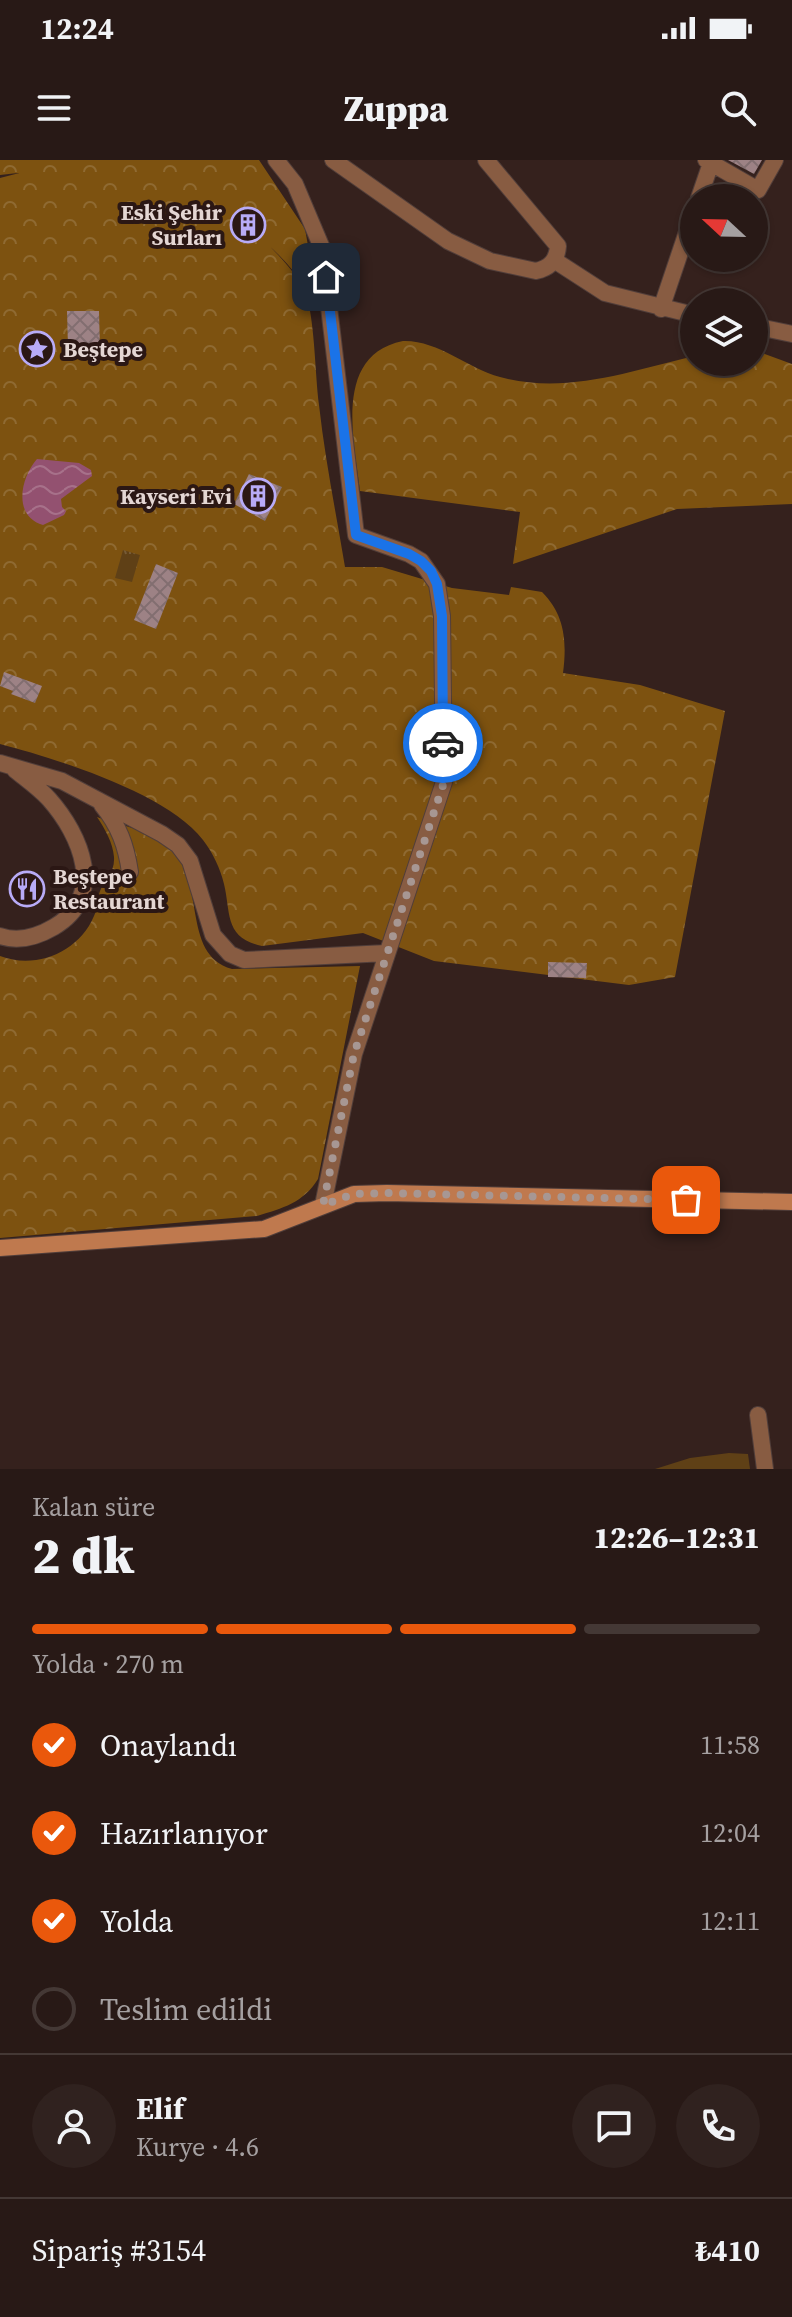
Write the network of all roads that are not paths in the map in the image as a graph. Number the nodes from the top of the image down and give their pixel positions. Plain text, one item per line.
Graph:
1 (276, 160) edge
2 (333, 160) edge
3 (486, 160) edge
4 (775, 160) edge
5 (708, 161) edge
6 (702, 184) edge
7 (680, 253) edge
8 (554, 260) junction
9 (661, 309) junction
10 (680, 312) edge
11 (768, 329) edge
12 (792, 334) edge
13 (5, 764) edge
14 (98, 800) junction
15 (130, 872) dead end
16 (0, 936) edge
17 (387, 953) junction
18 (792, 1202) edge
19 (323, 1205) junction
20 (0, 1248) edge
21 (758, 1415) dead end
22 (765, 1469) edge

1 - 17 street
2 - 8 street
3 - 8 street
4 - 5 street
5 - 6 street
7 - 9 street
8 - 9 street
9 - 10 street
11 - 12 street
13 - 14 street
13 - 16 street
14 - 15 street
14 - 17 street
17 - 19 street
18 - 19 street
19 - 20 street
21 - 22 street

